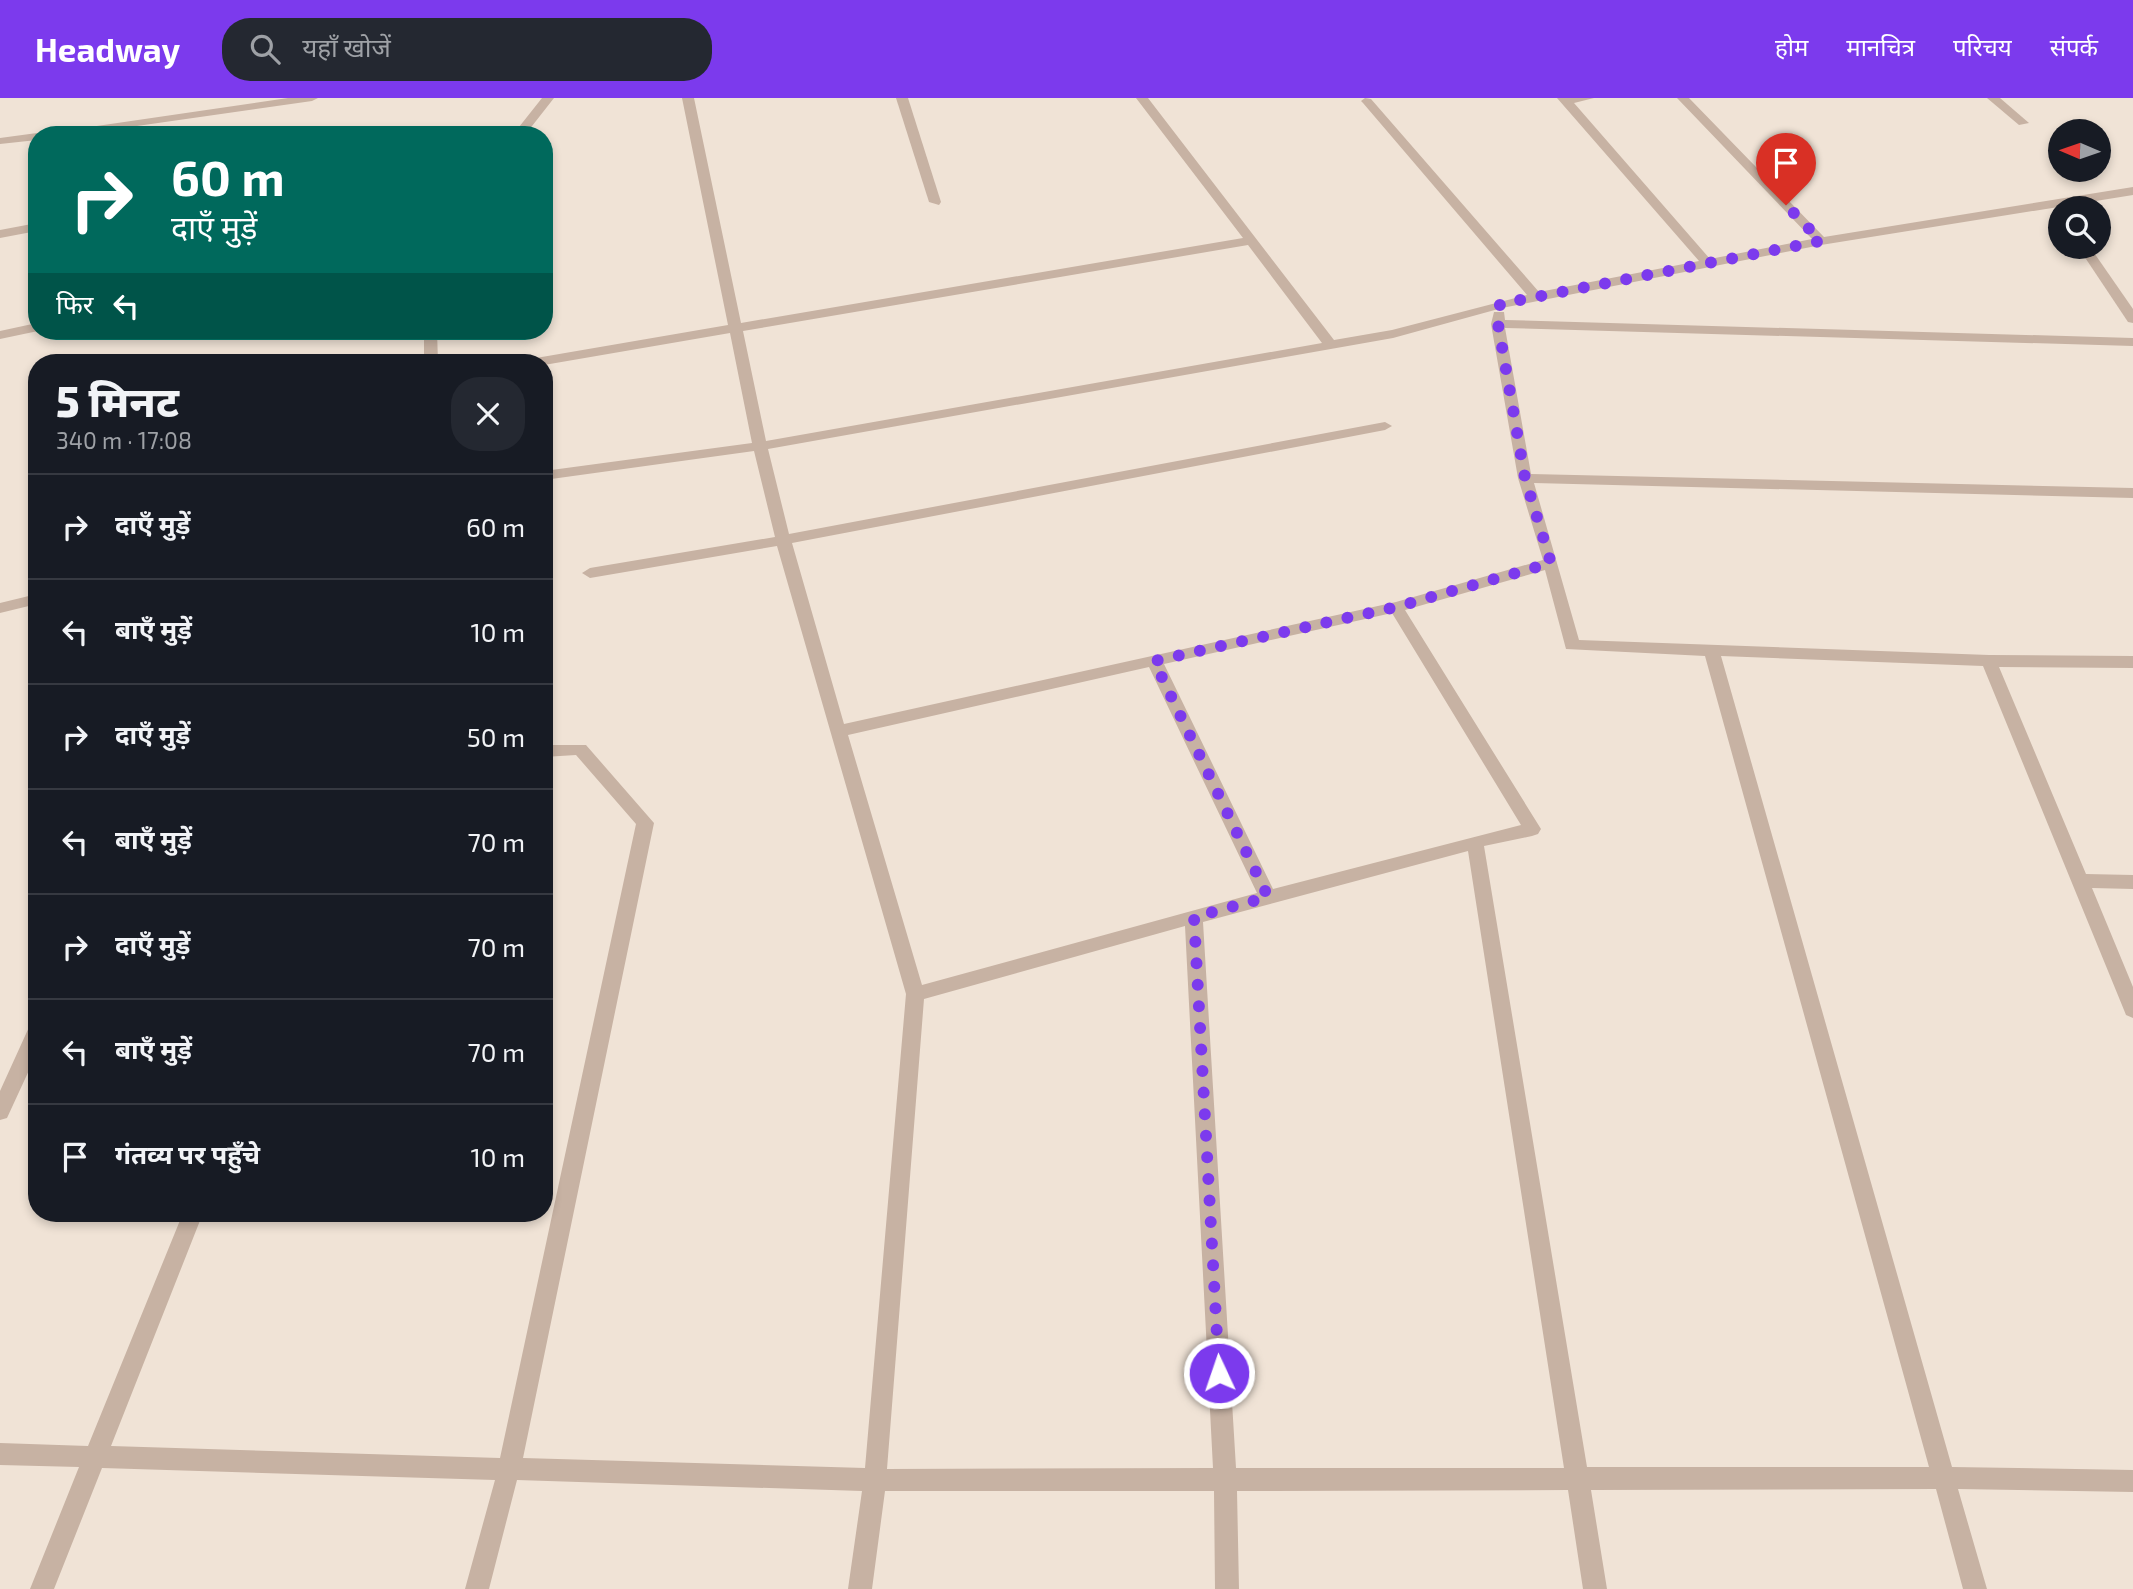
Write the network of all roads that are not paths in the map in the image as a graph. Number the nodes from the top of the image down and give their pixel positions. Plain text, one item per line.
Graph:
1 (193, 98) edge
2 (312, 98) edge
3 (548, 98) edge
4 (688, 98) edge
5 (902, 98) edge
6 (1142, 98) edge
7 (1588, 98) edge
8 (1683, 98) edge
9 (1993, 98) edge
10 (1564, 99) edge
11 (1367, 101) dead end
12 (189, 115) junction
13 (2023, 123) dead end
14 (111, 126) edge
15 (525, 126) edge
16 (28, 137) edge
17 (0, 141) edge
18 (2133, 191) edge
19 (2109, 196) edge
20 (935, 202) dead end
21 (2048, 208) edge
22 (28, 229) edge
23 (0, 234) edge
24 (1250, 241) junction
25 (1821, 241) junction
26 (2092, 259) edge
27 (1707, 264) junction
28 (1536, 297) junction
29 (1500, 304) junction
30 (2133, 319) edge
31 (1498, 324) junction
32 (28, 329) edge
33 (738, 329) junction
34 (0, 335) edge
35 (2133, 342) edge
36 (1331, 345) junction
37 (553, 359) edge
38 (1385, 426) dead end
39 (760, 446) junction
40 (553, 475) edge
41 (1525, 478) junction
42 (2133, 494) edge
43 (783, 540) junction
44 (1551, 563) junction
45 (590, 573) dead end
46 (28, 600) edge
47 (1396, 607) junction
48 (0, 608) edge
49 (1711, 649) junction
50 (1989, 660) junction
51 (1154, 661) junction
52 (2133, 662) edge
53 (838, 731) junction
54 (553, 750) edge
55 (1475, 842) junction
56 (2080, 881) junction
57 (2133, 882) edge
58 (1268, 897) junction
59 (1194, 917) junction
60 (915, 994) junction
61 (2133, 1010) edge
62 (28, 1051) edge
63 (0, 1112) edge
64 (189, 1222) edge
65 (0, 1454) edge
66 (96, 1456) junction
67 (509, 1469) junction
68 (1577, 1478) junction
69 (1943, 1478) junction
70 (874, 1480) junction
71 (1225, 1481) junction
72 (2133, 1481) edge
73 (42, 1589) edge
74 (477, 1589) edge
75 (860, 1589) edge
76 (1227, 1589) edge
77 (1595, 1589) edge
78 (1975, 1589) edge

1 - 12 street
2 - 12 street
3 - 15 street
4 - 33 street
5 - 20 street
6 - 24 street
7 - 10 street
8 - 25 street
9 - 13 street
10 - 27 street
11 - 28 street
12 - 14 street
16 - 17 street
18 - 19 street
21 - 25 street
22 - 23 street
24 - 33 street
24 - 36 street
25 - 27 street
26 - 30 street
27 - 28 street
28 - 29 street
29 - 31 street
29 - 36 street
31 - 35 street
31 - 41 street
32 - 34 street
33 - 37 street
33 - 39 street
36 - 39 street
38 - 43 street
39 - 40 street
39 - 43 street
41 - 42 street
41 - 44 street
43 - 45 street
43 - 53 street
44 - 47 street
44 - 49 street
46 - 48 street
47 - 51 street
47 - 55 street
49 - 50 street
49 - 69 street
50 - 52 street
50 - 56 street
51 - 53 street
51 - 58 street
53 - 60 street
54 - 67 street
55 - 58 street
55 - 68 street
56 - 57 street
56 - 61 street
58 - 59 street
59 - 60 street
59 - 71 street
60 - 70 street
62 - 63 street
64 - 66 street
65 - 66 street
66 - 67 street
66 - 73 street
67 - 70 street
67 - 74 street
68 - 69 street
68 - 71 street
68 - 77 street
69 - 72 street
69 - 78 street
70 - 71 street
70 - 75 street
71 - 76 street

